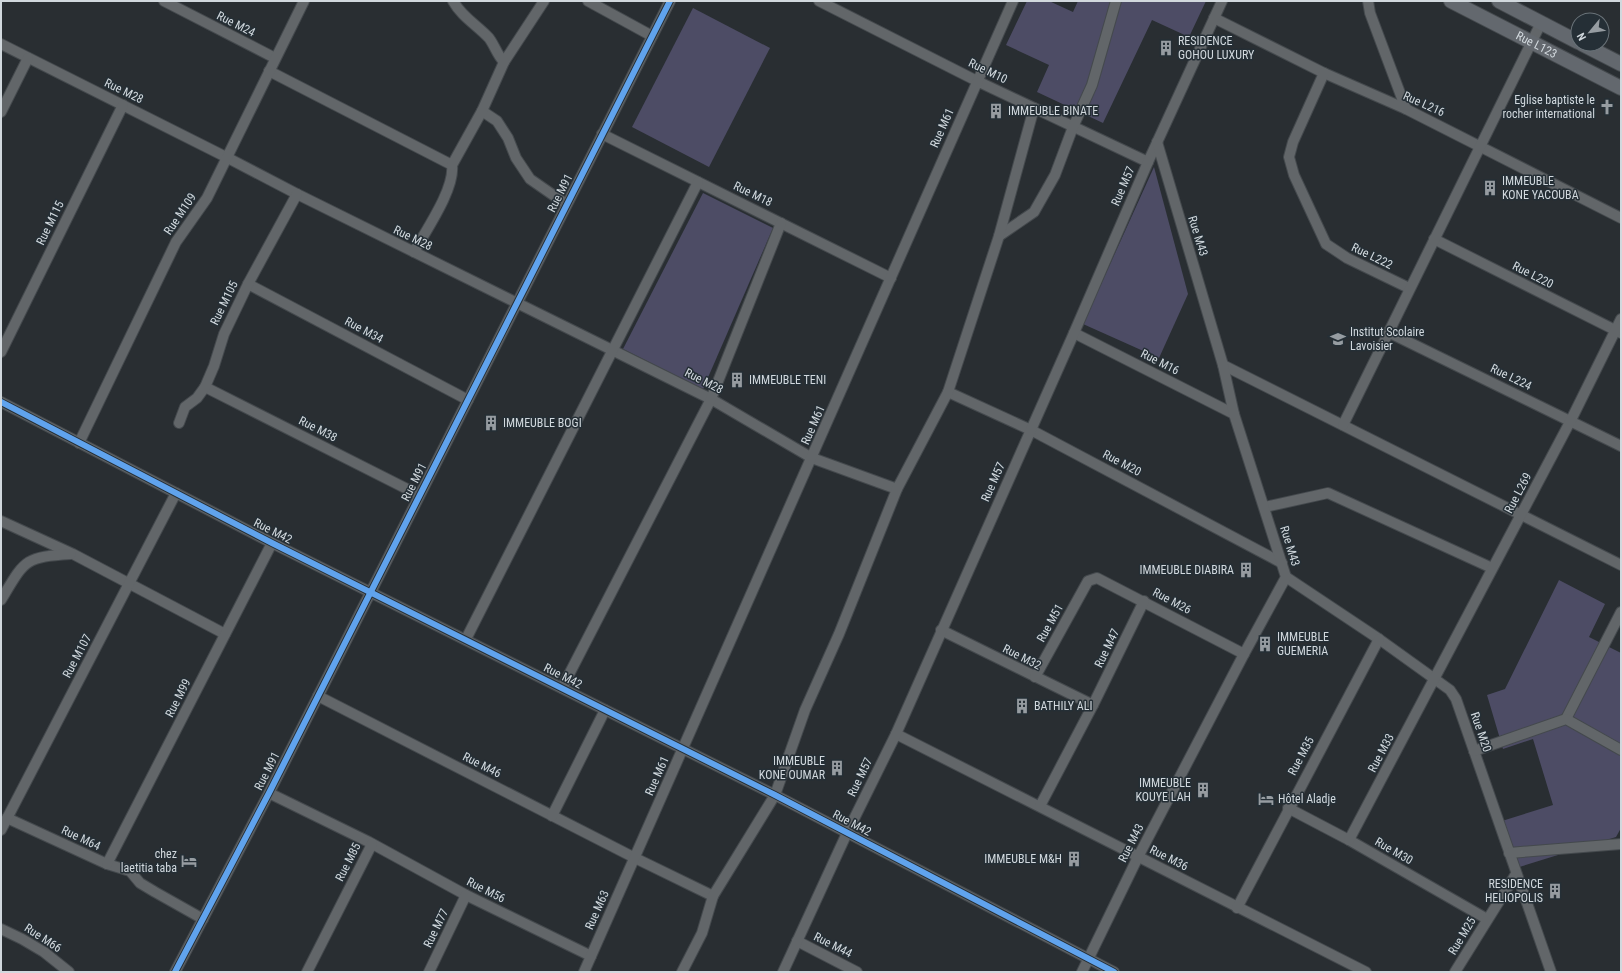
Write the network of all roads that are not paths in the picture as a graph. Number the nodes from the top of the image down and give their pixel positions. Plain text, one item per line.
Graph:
1 (164, 1) edge
2 (304, 1) edge
3 (453, 1) edge
4 (544, 1) edge
5 (588, 1) edge
6 (670, 1) edge
7 (819, 1) edge
8 (1013, 1) edge
9 (1116, 1) edge
10 (1222, 1) edge
11 (1368, 1) edge
12 (1451, 1) edge
13 (1499, 1) edge
14 (178, 4) edge
15 (1214, 18) junction
16 (1541, 23) junction
17 (652, 36) junction
18 (1570, 38) edge
19 (1532, 43) junction
20 (1, 44) edge
21 (1598, 52) edge
22 (28, 58) junction
23 (275, 58) junction
24 (504, 62) junction
25 (1621, 64) edge
26 (269, 71) junction
27 (1324, 73) junction
28 (977, 81) junction
29 (1621, 88) edge
30 (123, 105) junction
31 (1034, 108) junction
32 (1406, 109) junction
33 (482, 111) junction
34 (1, 112) edge
35 (1073, 127) junction
36 (602, 134) junction
37 (1157, 142) junction
38 (1481, 146) junction
39 (226, 157) junction
40 (1148, 162) junction
41 (452, 165) junction
42 (698, 182) junction
43 (297, 194) junction
44 (566, 204) junction
45 (1621, 218) edge
46 (781, 223) junction
47 (999, 236) junction
48 (1434, 239) junction
49 (414, 252) junction
50 (891, 278) junction
51 (248, 284) junction
52 (1409, 288) junction
53 (516, 303) junction
54 (1621, 319) edge
55 (1388, 332) junction
56 (1618, 332) edge
57 (1074, 333) junction
58 (613, 351) junction
59 (1, 352) edge
60 (1224, 365) junction
61 (205, 387) junction
62 (948, 392) junction
63 (710, 399) junction
64 (468, 400) junction
65 (1, 402) edge
66 (1234, 414) junction
67 (1571, 420) junction
68 (179, 423) dead end
69 (1343, 425) junction
70 (1031, 430) junction
71 (79, 443) junction
72 (1621, 446) edge
73 (812, 458) junction
74 (897, 489) junction
75 (176, 493) junction
76 (419, 495) junction
77 (1265, 507) junction
78 (1521, 515) junction
79 (1, 521) edge
80 (272, 543) junction
81 (73, 554) junction
82 (1282, 563) junction
83 (1621, 565) edge
84 (1492, 568) junction
85 (1286, 578) junction
86 (1088, 581) joint
87 (129, 584) junction
88 (371, 591) junction
89 (1, 600) edge
90 (1144, 601) junction
91 (1621, 612) edge
92 (941, 630) junction
93 (226, 634) junction
94 (466, 639) junction
95 (1379, 639) junction
96 (1244, 654) junction
97 (1035, 678) junction
98 (1435, 678) junction
99 (562, 688) junction
100 (318, 696) junction
101 (1093, 705) junction
102 (605, 710) junction
103 (1566, 720) junction
104 (896, 734) junction
105 (683, 749) junction
106 (1474, 750) junction
107 (1621, 750) edge
108 (269, 793) junction
109 (775, 795) junction
110 (1040, 806) junction
111 (1288, 808) junction
112 (552, 816) junction
113 (7, 818) junction
114 (1, 830) edge
115 (847, 833) junction
116 (1349, 840) junction
117 (372, 844) junction
118 (1621, 844) edge
119 (1510, 853) junction
120 (1138, 857) junction
121 (635, 858) junction
122 (107, 864) junction
123 (1516, 874) junction
124 (466, 895) junction
125 (712, 896) junction
126 (1237, 908) junction
127 (203, 919) junction
128 (1487, 919) junction
129 (1, 929) edge
130 (797, 941) junction
131 (591, 956) junction
132 (1088, 960) junction
133 (68, 972) edge
134 (175, 972) edge
135 (307, 972) edge
136 (429, 972) edge
137 (584, 972) edge
138 (682, 972) edge
139 (783, 972) edge
140 (857, 972) edge
141 (1082, 972) edge
142 (1114, 972) edge
143 (1366, 972) edge
144 (1456, 972) edge
145 (1551, 972) edge

1 - 14 street, Rue M24
2 - 23 street, Rue M109
3 - 24 street
4 - 24 street
5 - 17 street
6 - 17 street, Rue M91
7 - 28 street, Rue M10
8 - 28 street, Rue M61
9 - 35 street
10 - 15 street, Rue M57
11 - 32 street
12 - 19 main road, Rue L123
13 - 16 main road
14 - 23 street, Rue M24
15 - 27 street, Rue L216
15 - 37 street, Rue M57
16 - 18 main road
16 - 19 street
17 - 36 street, Rue M91
19 - 29 main road, Rue L123
19 - 38 street
20 - 22 street, Rue M28
21 - 25 main road
22 - 30 street, Rue M28
22 - 34 street
23 - 26 street, Rue M109
24 - 33 street
26 - 39 street, Rue M109
26 - 41 street
27 - 32 street, Rue L216
27 - 52 street, Rue L222
28 - 31 street, Rue M10
28 - 50 street, Rue M61
30 - 39 street, Rue M28
30 - 59 street, Rue M115
31 - 35 street, Rue M10
31 - 47 street
32 - 38 street, Rue L216
33 - 41 street
33 - 44 street
35 - 40 street, Rue M10
35 - 47 street
36 - 42 street, Rue M18
36 - 44 street, Rue M91
37 - 40 street, Rue M57
37 - 60 street, Rue M43
38 - 45 street, Rue L216
38 - 48 street
39 - 43 street, Rue M28
39 - 71 street, Rue M109
40 - 57 street, Rue M57
41 - 49 street
42 - 46 street, Rue M18
42 - 58 street
43 - 49 street, Rue M28
43 - 51 street, Rue M105
44 - 53 street, Rue M91
46 - 50 street, Rue M18
46 - 63 street
47 - 62 street
48 - 52 street
48 - 56 street, Rue L220
49 - 53 street, Rue M28
50 - 73 street, Rue M61
51 - 61 street, Rue M105
51 - 64 street, Rue M34
52 - 55 street
53 - 58 street, Rue M28
53 - 64 street, Rue M91
54 - 56 street, Rue L269
55 - 67 street, Rue L224
55 - 69 street
56 - 67 street, Rue L269
57 - 66 street, Rue M16
57 - 70 street, Rue M57
58 - 63 street, Rue M28
58 - 94 street
60 - 66 street, Rue M43
60 - 69 street
61 - 68 street, Rue M105
61 - 76 street, Rue M38
62 - 70 street, Rue M20
62 - 74 street
63 - 73 street, Rue M28
63 - 99 street
64 - 76 street, Rue M91
65 - 71 street, Rue M42
66 - 77 street, Rue M43
67 - 72 street, Rue L224
67 - 78 street, Rue L269
69 - 78 street
70 - 82 street, Rue M20
70 - 92 street, Rue M57
71 - 75 street, Rue M42
73 - 74 street, Rue M28
73 - 105 street, Rue M61
74 - 109 street
75 - 80 street, Rue M42
75 - 87 street, Rue M107
76 - 88 street, Rue M91
77 - 82 street, Rue M43
77 - 84 street
78 - 83 street
78 - 84 street, Rue L269
79 - 81 street
80 - 88 street, Rue M42
80 - 93 street, Rue M99
81 - 87 street
81 - 89 street
82 - 85 street, Rue M43
84 - 98 street, Rue L269
85 - 95 street, Rue M20
85 - 96 street, Rue M43
86 - 90 street, Rue M26
86 - 97 street, Rue M51
87 - 93 street
87 - 113 street, Rue M107
88 - 94 street, Rue M42
88 - 100 street, Rue M91
90 - 96 street, Rue M26
90 - 101 street, Rue M47
91 - 103 street
92 - 97 street, Rue M32
92 - 104 street, Rue M57
93 - 122 street, Rue M99
94 - 99 street, Rue M42
95 - 98 street, Rue M20
95 - 111 street, Rue M35
96 - 120 street, Rue M43
97 - 101 street, Rue M32
98 - 106 street, Rue M20
98 - 116 street, Rue M33
99 - 102 street, Rue M42
100 - 108 street, Rue M91
100 - 112 street, Rue M46
101 - 110 street, Rue M47
102 - 105 street, Rue M42
102 - 112 street
103 - 106 street
103 - 107 street
104 - 110 street, Rue M36
104 - 115 street, Rue M57
105 - 109 street, Rue M42
105 - 121 street, Rue M61
106 - 119 street, Rue M20
108 - 117 street, Rue M85
108 - 127 street, Rue M91
109 - 115 street, Rue M42
109 - 125 street
110 - 120 street, Rue M36
111 - 116 street, Rue M30
111 - 126 street, Rue M35
112 - 121 street, Rue M46
113 - 114 street, Rue M107
113 - 122 street, Rue M64
115 - 130 street, Rue M57
115 - 132 street, Rue M42
116 - 128 street, Rue M30
117 - 124 street, Rue M56
117 - 135 street, Rue M85
118 - 119 street
119 - 123 street, Rue M20
120 - 126 street, Rue M36
120 - 132 street, Rue M43
121 - 125 street, Rue M46
121 - 131 street, Rue M63
122 - 127 street, Rue M64
123 - 128 street, Rue M25
123 - 145 street, Rue M20
124 - 131 street, Rue M56
124 - 136 street, Rue M77
125 - 138 street
126 - 143 street, Rue M36
127 - 134 street, Rue M91
128 - 144 street, Rue M25
129 - 133 street, Rue M66
130 - 139 street, Rue M57
130 - 140 street, Rue M44
131 - 137 street, Rue M63
132 - 141 street, Rue M43
132 - 142 street, Rue M42

